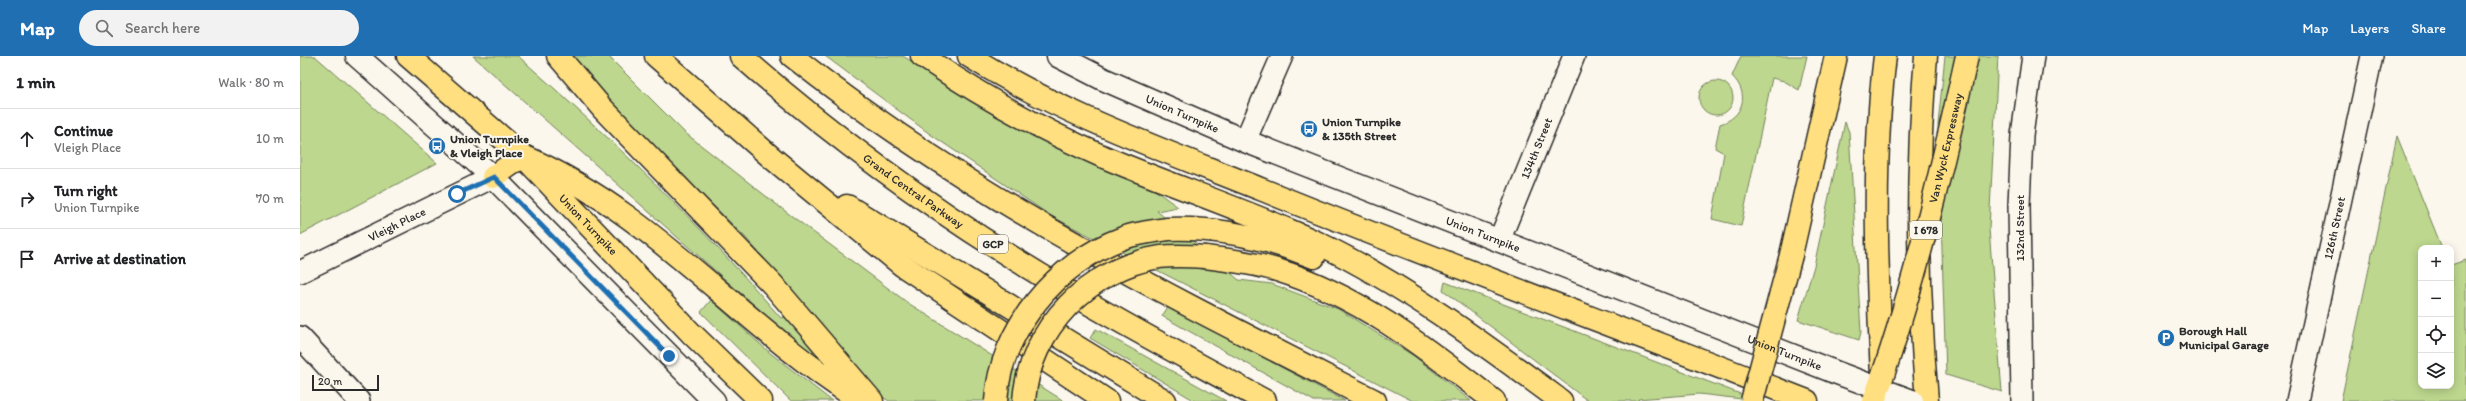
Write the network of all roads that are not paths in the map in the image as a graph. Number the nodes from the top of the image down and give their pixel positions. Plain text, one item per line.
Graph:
1 (357, 56) edge
2 (408, 56) edge
3 (558, 56) edge
4 (656, 56) edge
5 (741, 56) edge
6 (792, 56) edge
7 (922, 56) edge
8 (969, 56) edge
9 (988, 56) edge
10 (1058, 56) edge
11 (1282, 56) edge
12 (1574, 56) edge
13 (1836, 56) edge
14 (1885, 56) edge
15 (1926, 56) edge
16 (1967, 56) edge
17 (2033, 56) edge
18 (2372, 56) edge
19 (1053, 103) junction
20 (1245, 141) junction
21 (523, 156) junction
22 (772, 158) junction
23 (494, 177) junction
24 (1498, 241) junction
25 (300, 272) edge
26 (1399, 290) junction
27 (300, 337) edge
28 (359, 401) edge
29 (714, 401) edge
30 (761, 401) edge
31 (861, 401) edge
32 (872, 401) edge
33 (996, 401) edge
34 (1024, 401) edge
35 (1106, 401) edge
36 (1165, 401) edge
37 (1265, 401) edge
38 (1375, 401) edge
39 (1494, 401) edge
40 (1560, 401) edge
41 (1752, 401) edge
42 (1807, 401) edge
43 (1874, 401) edge
44 (1883, 401) edge
45 (1912, 401) edge
46 (1927, 401) edge
47 (2022, 401) edge
48 (2297, 401) edge

1 - 23 main road
2 - 21 main road, Union Turnpike
3 - 32 main road
4 - 22 main road
5 - 37 main road, Grand Central Parkway / GCP
6 - 38 main road
7 - 26 main road
8 - 19 main road
9 - 19 main road
10 - 20 main road, Union Turnpike
11 - 20 street
12 - 24 street, 134th Street
13 - 41 main road, bridge
14 - 44 main road
15 - 46 main road
16 - 43 main road, Van Wyck Expressway / I 678, bridge
17 - 47 street, 132nd Street
18 - 48 street, 126th Street
19 - 42 main road
20 - 24 main road, Union Turnpike
21 - 23 main road
21 - 30 main road, Union Turnpike
21 - 31 main road
22 - 35 main road
22 - 36 main road
23 - 25 street, Vleigh Place
23 - 29 main road
24 - 45 main road, Union Turnpike, bridge
26 - 33 main road, bridge
26 - 40 main road
27 - 28 street
34 - 39 main road, bridge

